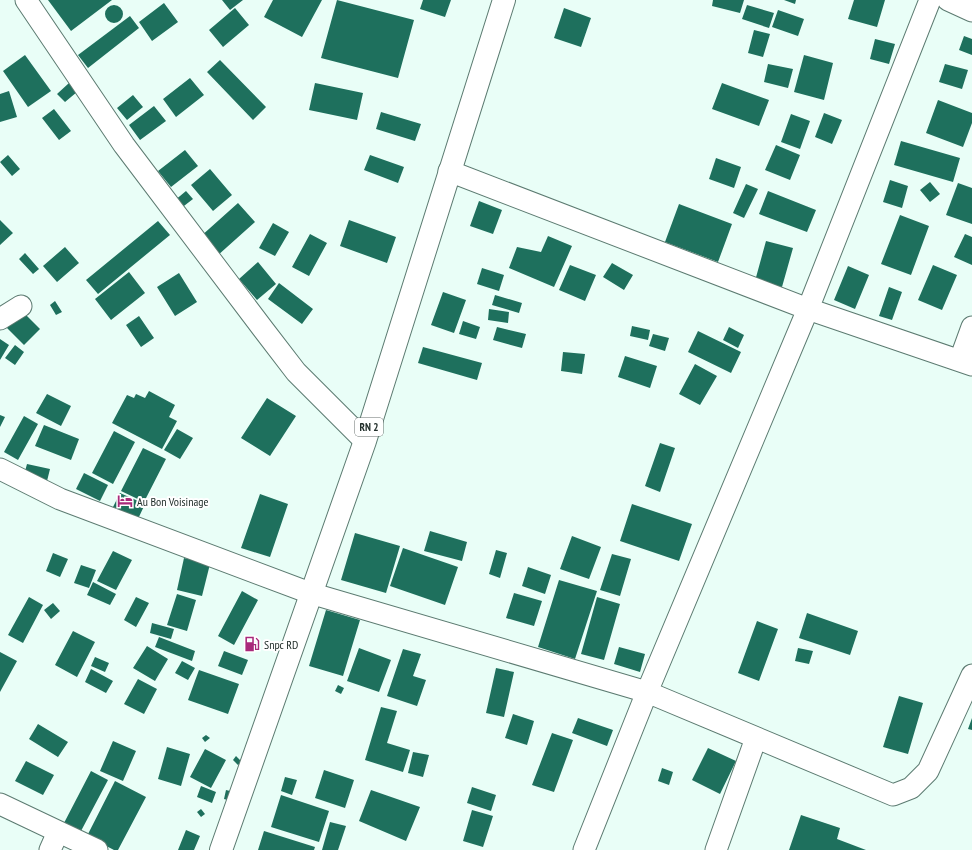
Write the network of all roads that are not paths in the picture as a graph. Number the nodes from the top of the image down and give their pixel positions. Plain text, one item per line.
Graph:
1 (26, 0) edge
2 (504, 0) edge
3 (930, 0) edge
4 (948, 0) edge
5 (972, 11) edge
6 (449, 172) junction
7 (21, 306) dead end
8 (808, 310) junction
9 (0, 319) edge
10 (972, 327) edge
11 (966, 363) edge
12 (365, 441) junction
13 (0, 469) edge
14 (310, 593) junction
15 (972, 675) edge
16 (647, 692) junction
17 (756, 738) junction
18 (0, 804) edge
19 (54, 841) edge
20 (97, 850) edge
21 (221, 850) edge
22 (584, 850) edge
23 (716, 850) edge

1 - 12 street
2 - 6 highway, RN 2
3 - 8 street
4 - 5 street
6 - 8 street
6 - 12 highway, RN 2
7 - 9 street
8 - 11 street
8 - 16 street
10 - 11 street
12 - 14 highway, RN 2
13 - 14 street
14 - 16 street
14 - 21 highway, RN 2
15 - 17 street
16 - 17 street
16 - 22 street
17 - 23 street
18 - 19 street
19 - 20 street

